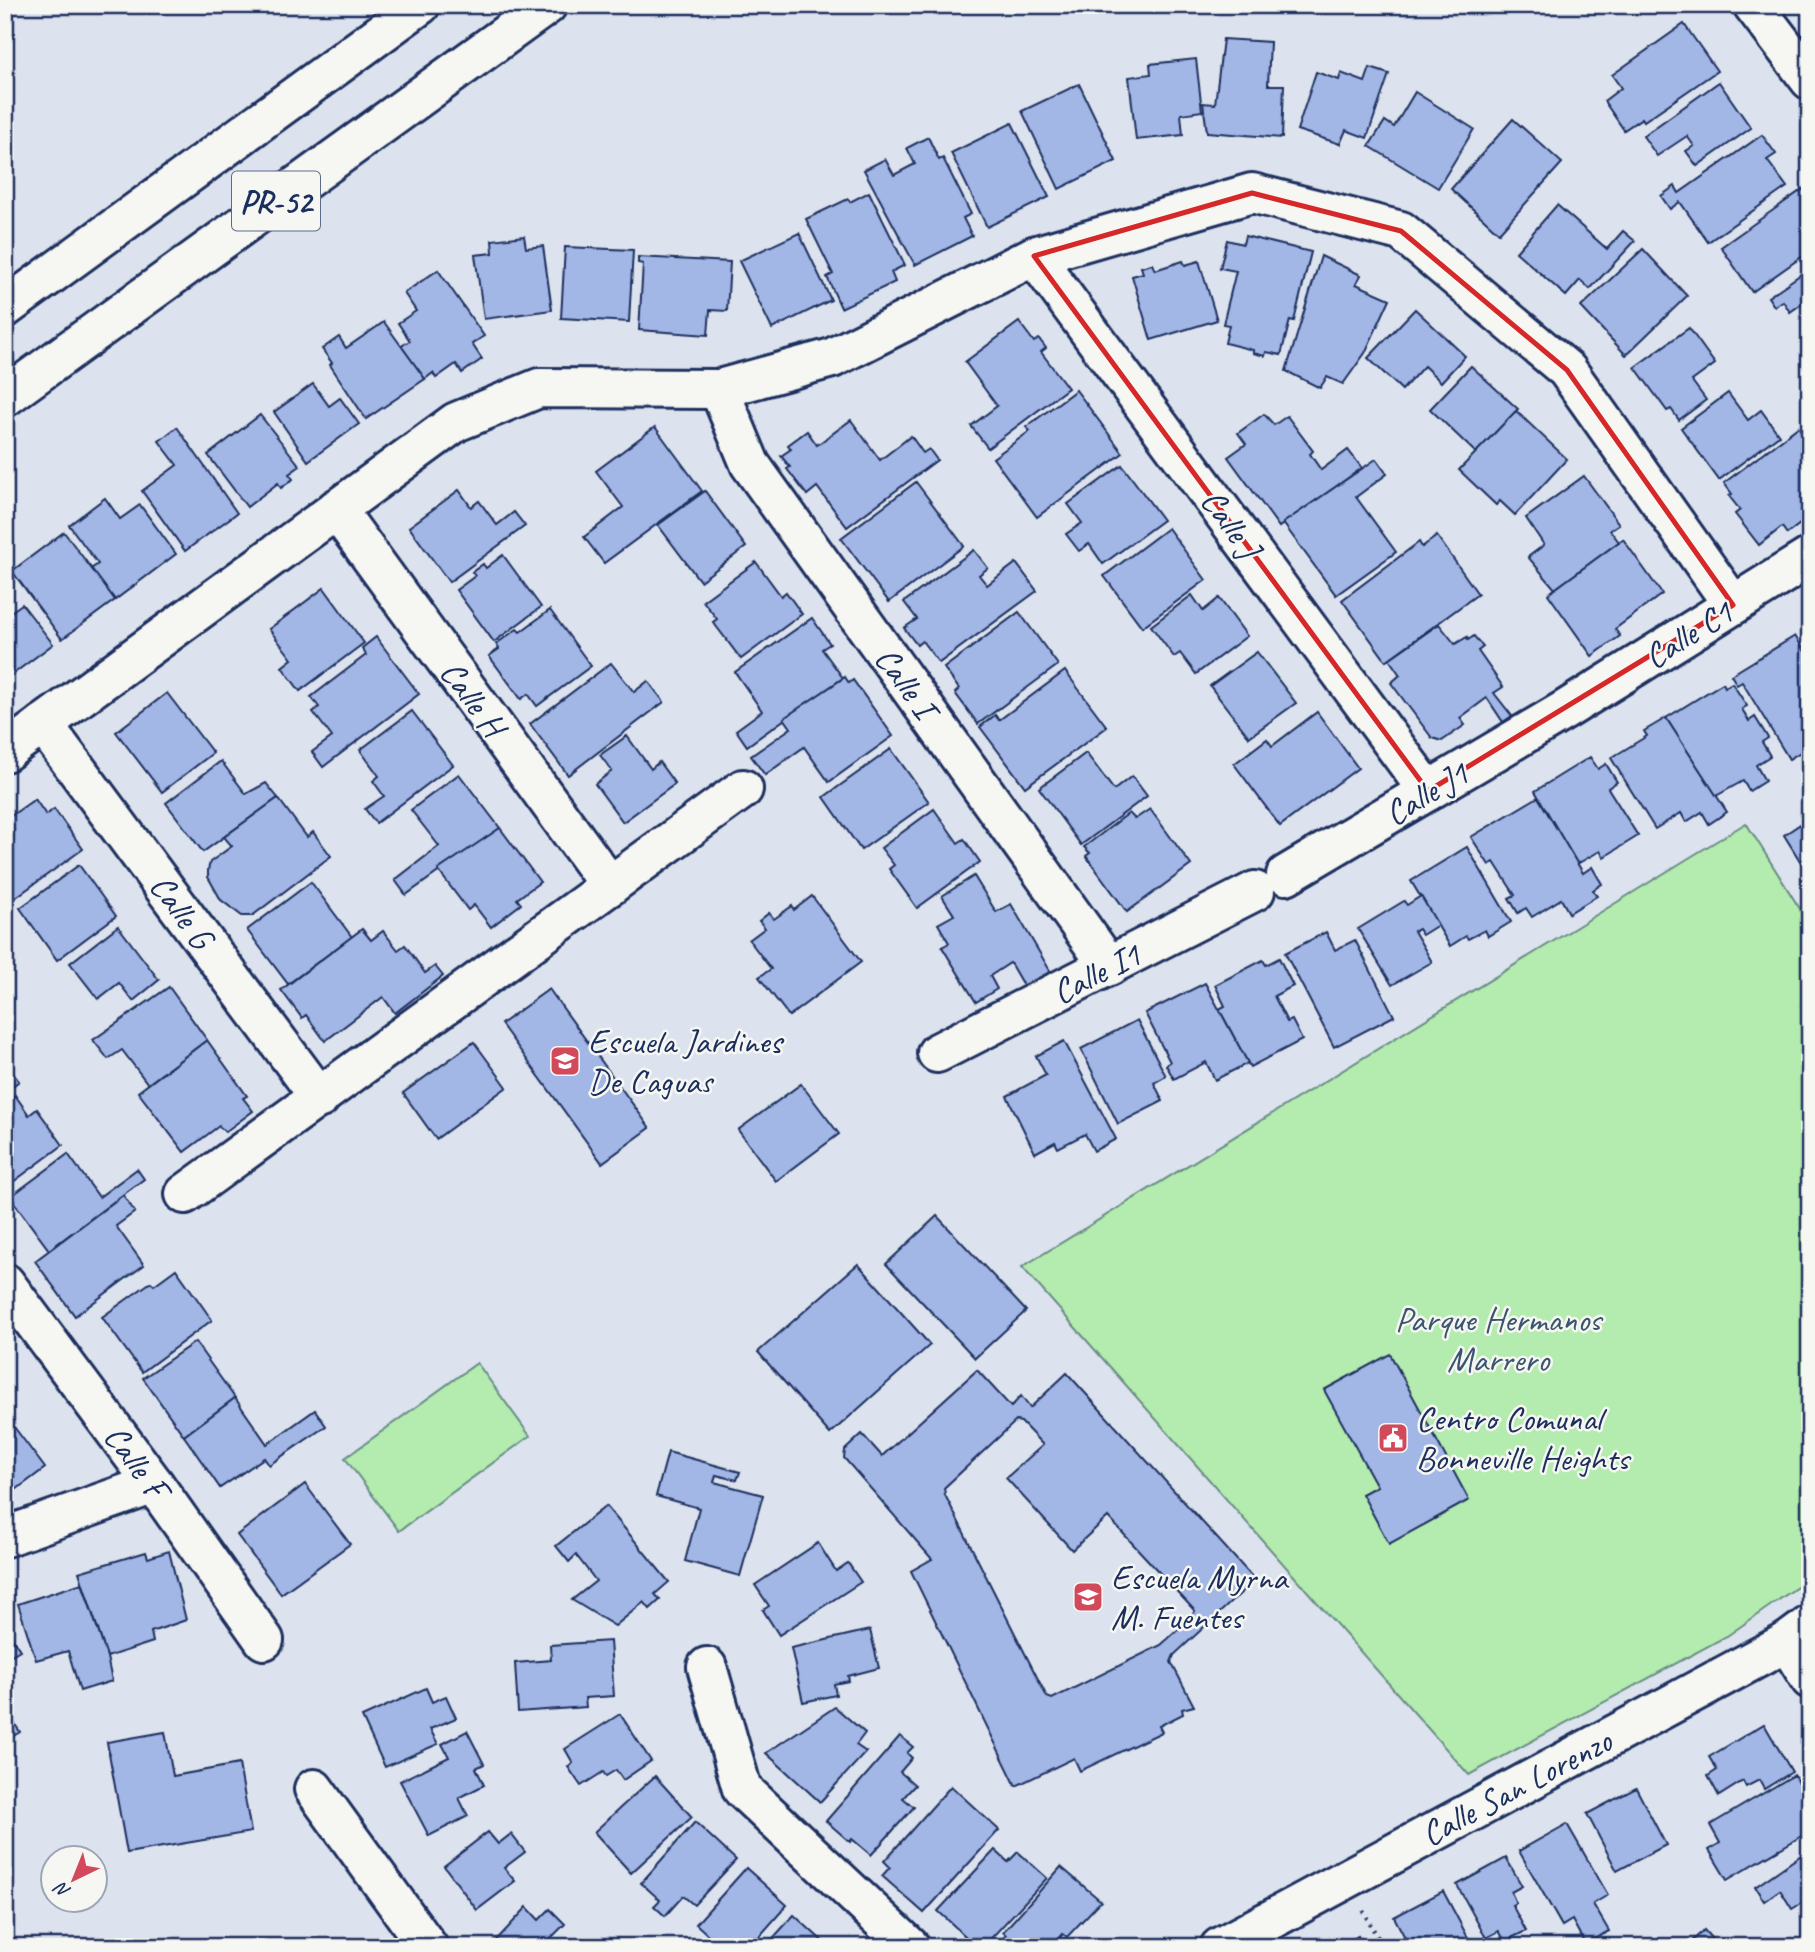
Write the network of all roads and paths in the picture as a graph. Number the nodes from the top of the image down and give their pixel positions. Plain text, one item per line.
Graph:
1 (420, 5) edge
2 (547, 5) edge
3 (1753, 5) edge
4 (1810, 80) edge
5 (1034, 256) junction
6 (5, 308) edge
7 (719, 389) junction
8 (5, 397) edge
9 (336, 509) junction
10 (1810, 557) edge
11 (1733, 605) junction
12 (1565, 710) joint
13 (43, 724) junction
14 (5, 752) edge
15 (743, 789) dead end
16 (1429, 791) junction
17 (1270, 883) joint
18 (610, 886) junction
19 (1110, 966) junction
20 (937, 1053) dead end
21 (320, 1098) junction
22 (186, 1194) dead end
23 (5, 1283) edge
24 (154, 1484) junction
25 (5, 1537) edge
26 (1798, 1633) edge
27 (264, 1640) dead end
28 (707, 1667) dead end
29 (1810, 1679) edge
30 (314, 1789) dead end
31 (428, 1947) edge
32 (910, 1947) edge
33 (1220, 1947) edge

1 - 6 main road, PR-52
2 - 8 main road, PR-52
3 - 4 main road
5 - 7 main road
5 - 11 main road
5 - 16 main road, Calle J
7 - 9 main road
7 - 19 main road, Calle I
9 - 13 main road
9 - 18 main road, Calle H
10 - 11 main road, Calle C1
11 - 12 main road, Calle C1
12 - 16 main road, Calle J1
13 - 14 main road
13 - 21 main road, Calle G
15 - 18 main road
16 - 17 main road, Calle J1
17 - 19 main road, Calle I1
18 - 21 main road
19 - 20 main road, Calle I1
21 - 22 main road
23 - 24 main road, Calle F
24 - 25 main road
24 - 27 main road, Calle F
26 - 29 main road
26 - 33 main road, Calle San Lorenzo
28 - 32 main road
30 - 31 main road

